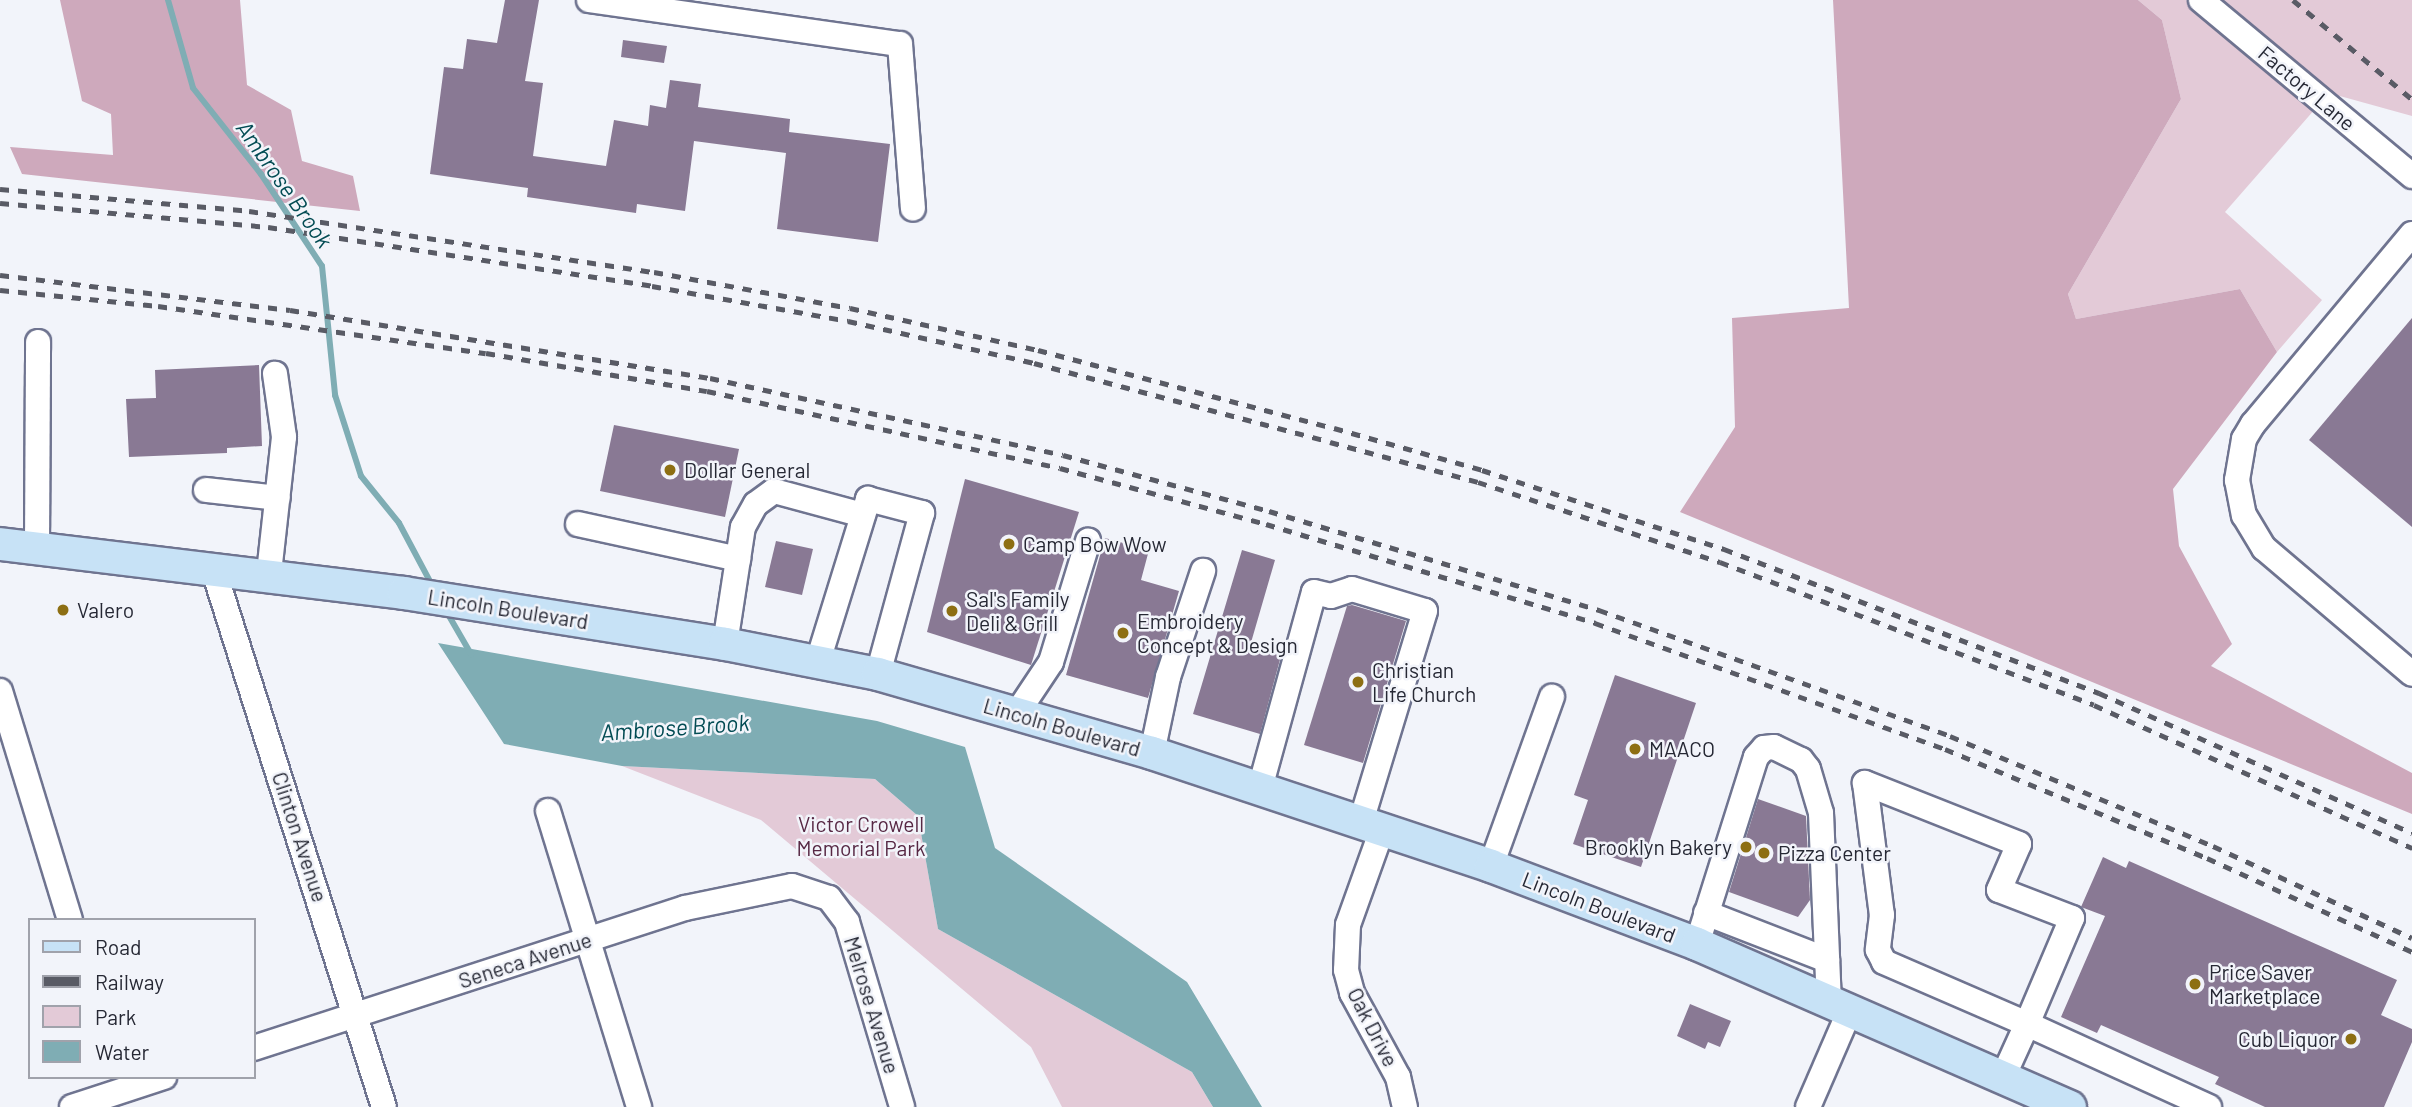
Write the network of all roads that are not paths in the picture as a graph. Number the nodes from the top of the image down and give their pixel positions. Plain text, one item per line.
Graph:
1 (589, 0) edge
2 (2201, 0) edge
3 (2412, 176) edge
4 (913, 208) dead end
5 (2412, 234) edge
6 (38, 342) dead end
7 (275, 374) dead end
8 (206, 490) dead end
9 (278, 498) junction
10 (863, 515) junction
11 (578, 524) dead end
12 (1088, 541) dead end
13 (0, 544) edge
14 (37, 548) junction
15 (738, 559) junction
16 (213, 568) junction
17 (1203, 571) dead end
18 (268, 573) junction
19 (725, 644) junction
20 (818, 661) junction
21 (878, 674) junction
22 (2412, 674) edge
23 (0, 691) edge
24 (1552, 697) dead end
25 (1017, 713) junction
26 (1152, 753) junction
27 (1260, 788) junction
28 (548, 811) dead end
29 (1372, 824) junction
30 (1490, 866) junction
31 (800, 887) joint
32 (1706, 913) junction
33 (69, 918) edge
34 (587, 940) junction
35 (1697, 944) junction
36 (1827, 960) junction
37 (1840, 1005) junction
38 (357, 1015) junction
39 (2027, 1024) junction
40 (256, 1047) edge
41 (2003, 1077) junction
42 (158, 1079) edge
43 (122, 1092) edge
44 (2064, 1105) edge
45 (72, 1107) edge
46 (384, 1107) edge
47 (639, 1107) edge
48 (902, 1107) edge
49 (1405, 1107) edge
50 (1808, 1107) edge
51 (2209, 1107) edge

1 - 4 street
2 - 3 street, Factory Lane
5 - 22 street
6 - 14 street
7 - 9 street
8 - 9 street
9 - 18 street
10 - 15 street
10 - 20 street
10 - 21 street
11 - 15 street
12 - 25 street
13 - 14 main road, Lincoln Boulevard
14 - 16 main road, Lincoln Boulevard
15 - 19 street
16 - 18 main road, Lincoln Boulevard
16 - 38 street, Clinton Avenue
17 - 26 street
18 - 19 main road, Lincoln Boulevard
19 - 20 main road, Lincoln Boulevard
20 - 21 main road, Lincoln Boulevard
21 - 25 main road, Lincoln Boulevard
23 - 33 street
24 - 30 street
25 - 26 main road, Lincoln Boulevard
26 - 27 main road, Lincoln Boulevard
27 - 29 main road, Lincoln Boulevard
27 - 29 street, Oak Drive
28 - 34 street
29 - 30 main road, Lincoln Boulevard
29 - 49 street, Oak Drive
30 - 35 main road, Lincoln Boulevard
31 - 34 street, Seneca Avenue
31 - 48 street, Melrose Avenue
32 - 35 street
32 - 36 street
32 - 36 street
34 - 38 street, Seneca Avenue
34 - 47 street
35 - 37 main road, Lincoln Boulevard
36 - 37 street
37 - 41 main road, Lincoln Boulevard
37 - 50 street
38 - 40 street, Seneca Avenue
38 - 46 street, Clinton Avenue
39 - 39 street
39 - 41 street
39 - 51 street
41 - 44 main road, Lincoln Boulevard
42 - 43 street
43 - 45 street

